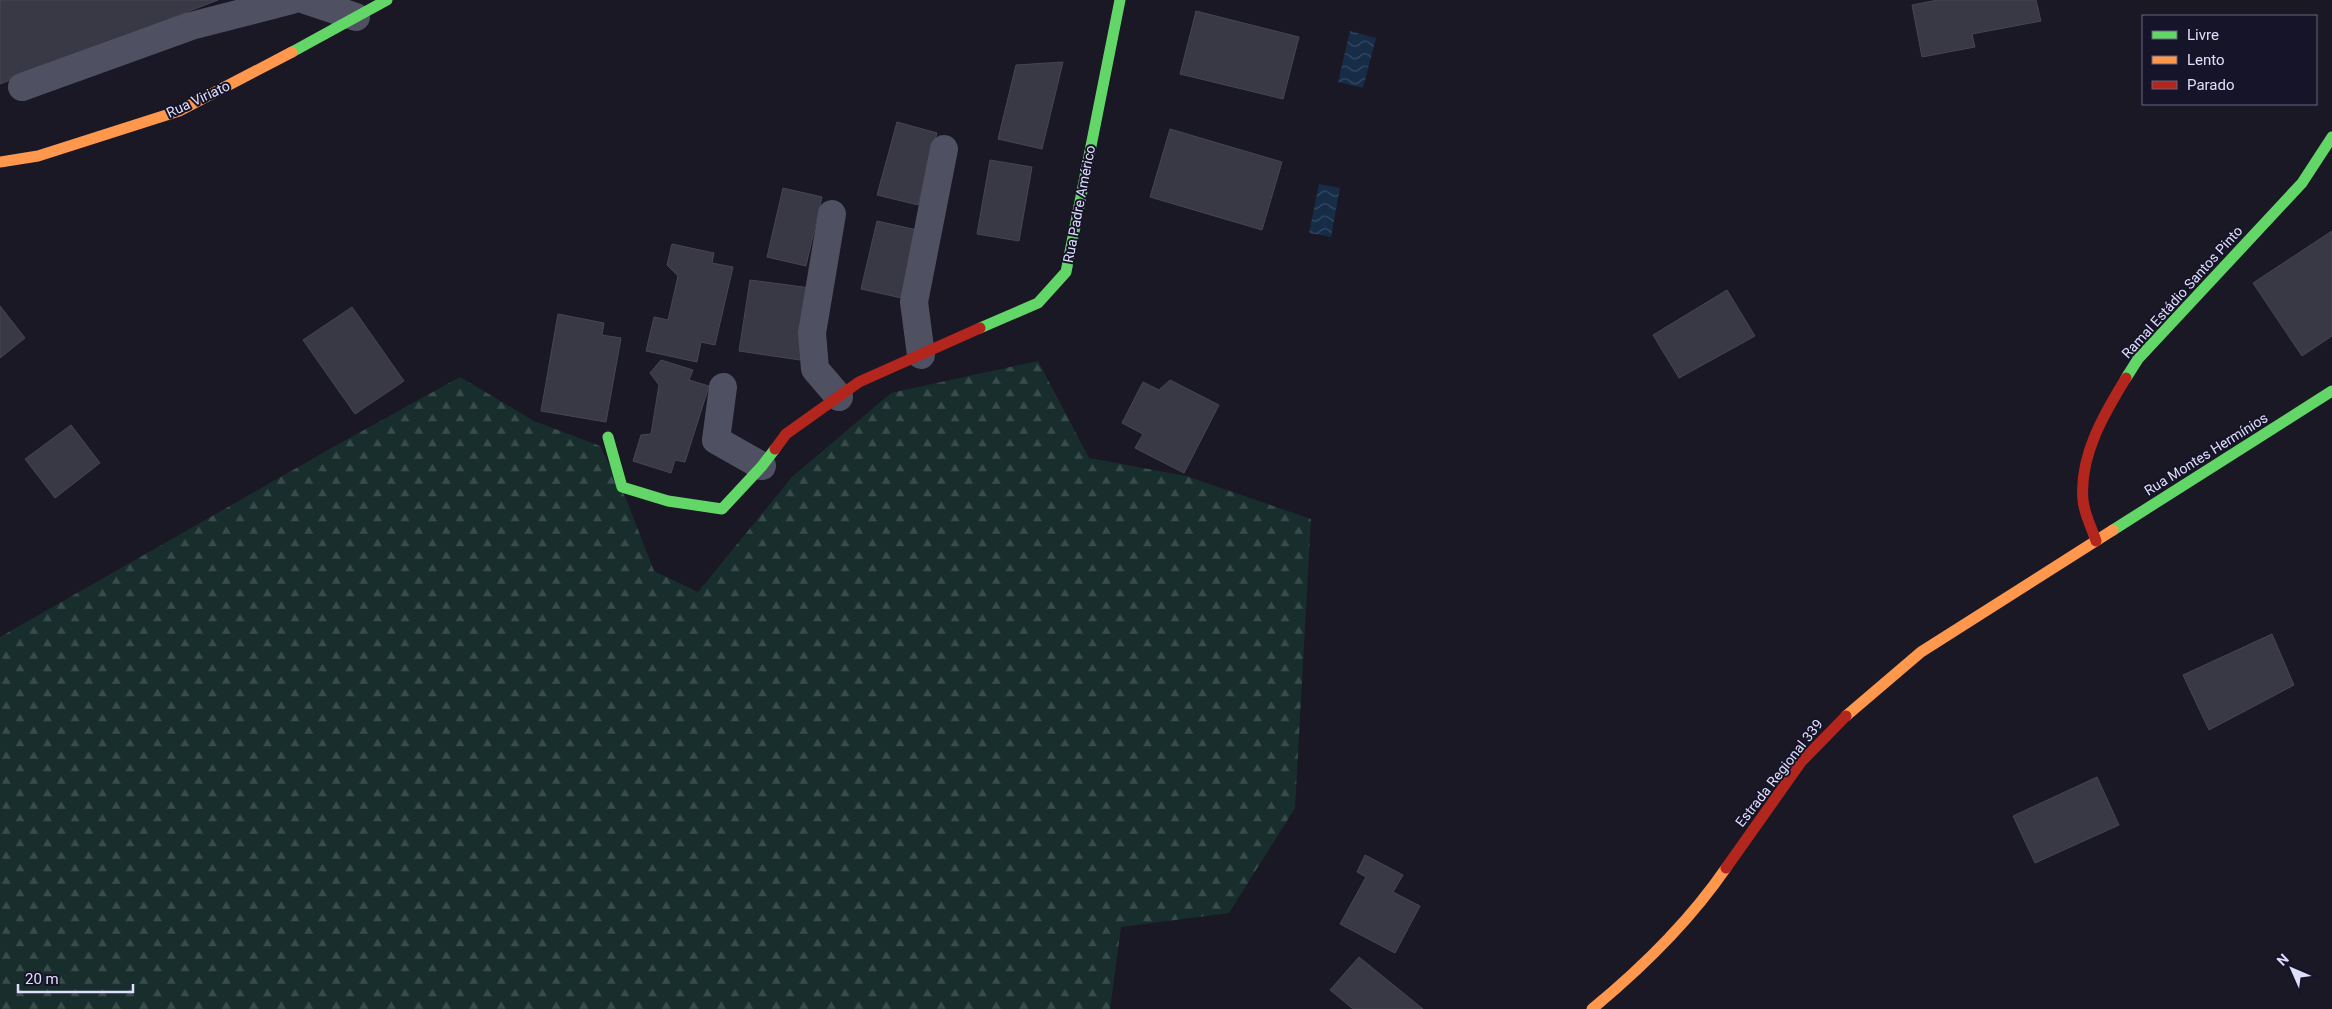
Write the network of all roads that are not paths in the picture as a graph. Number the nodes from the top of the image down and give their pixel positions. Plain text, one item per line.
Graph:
1 (292, 0) edge
2 (305, 0) edge
3 (387, 0) edge
4 (1120, 0) edge
5 (356, 17) junction
6 (22, 87) dead end
7 (2332, 137) edge
8 (944, 149) dead end
9 (0, 162) edge
10 (832, 214) dead end
11 (921, 355) junction
12 (723, 387) dead end
13 (2332, 391) edge
14 (839, 397) junction
15 (608, 437) dead end
16 (762, 466) junction
17 (2096, 542) junction
18 (1592, 1009) edge

1 - 6 street
2 - 5 street
3 - 5 street, Rua Viriato
4 - 11 street, Rua Padre Américo
5 - 9 street, Rua Viriato
7 - 17 street, Ramal Estádio Santos Pinto
8 - 11 street
10 - 14 street
11 - 14 street, Rua Padre Américo
12 - 16 street
13 - 17 street, Rua Montes Hermínios
14 - 16 street, Rua Padre Américo
15 - 16 street, Rua Padre Américo
17 - 18 street, Estrada Regional 339

